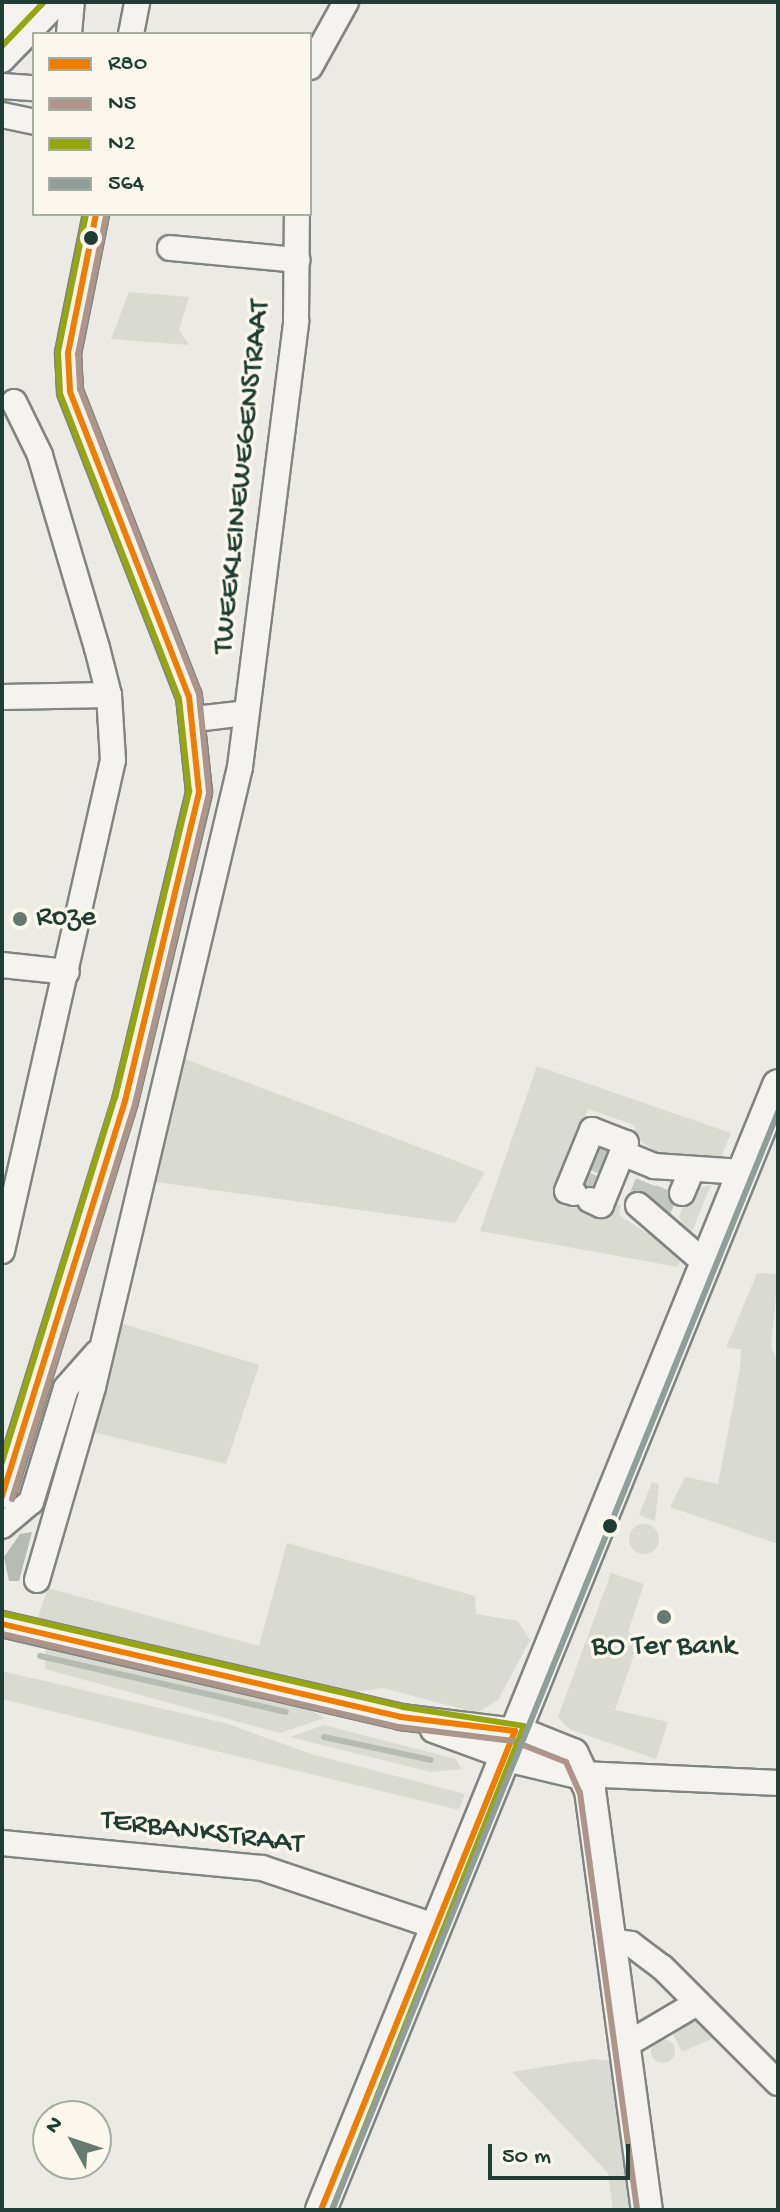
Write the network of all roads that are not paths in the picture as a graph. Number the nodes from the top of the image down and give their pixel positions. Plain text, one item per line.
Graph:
1 (15, 2) edge
2 (40, 2) edge
3 (58, 2) edge
4 (72, 2) edge
5 (137, 2) edge
6 (346, 2) edge
7 (2, 14) edge
8 (69, 32) edge
9 (131, 32) edge
10 (2, 37) edge
11 (2, 60) edge
12 (312, 63) edge
13 (2, 86) edge
14 (32, 88) edge
15 (2, 115) edge
16 (32, 122) edge
17 (96, 216) edge
18 (297, 216) edge
19 (170, 248) dead end
20 (297, 260) junction
21 (14, 402) dead end
22 (109, 695) junction
23 (2, 697) edge
24 (246, 713) junction
25 (195, 719) junction
26 (2, 965) edge
27 (67, 972) junction
28 (778, 1085) edge
29 (742, 1172) junction
30 (593, 1174) tunnel mouth
31 (655, 1217) dead end
32 (2, 1251) edge
33 (704, 1262) junction
34 (97, 1353) junction
35 (2, 1496) edge
36 (2, 1526) edge
37 (37, 1580) dead end
38 (2, 1624) edge
39 (509, 1743) junction
40 (582, 1774) junction
41 (778, 1783) edge
42 (2, 1843) edge
43 (434, 1926) junction
44 (612, 1941) junction
45 (697, 2003) junction
46 (624, 2046) junction
47 (778, 2083) edge
48 (321, 2210) edge
49 (647, 2210) edge

1 - 7 street
2 - 10 street
3 - 11 street
4 - 8 street
5 - 9 street
6 - 12 street
13 - 14 street
15 - 16 street
17 - 25 street
18 - 20 street, TWEEKLEINEWEGENSTRAAT
19 - 20 street
20 - 24 street, TWEEKLEINEWEGENSTRAAT
21 - 22 street
22 - 23 street
22 - 27 street
24 - 25 street
24 - 34 street, TWEEKLEINEWEGENSTRAAT
25 - 35 street
26 - 27 street
27 - 32 street
28 - 29 main road
29 - 30 street
29 - 33 main road
31 - 33 street
33 - 39 main road
34 - 36 street, TWEEKLEINEWEGENSTRAAT
34 - 37 street, TWEEKLEINEWEGENSTRAAT
38 - 39 street
39 - 40 main road
39 - 43 main road
40 - 41 street
40 - 44 main road
42 - 43 street, TERBANKSTRAAT
43 - 48 main road
44 - 45 street
44 - 46 main road
45 - 46 street
45 - 47 street
46 - 49 main road

